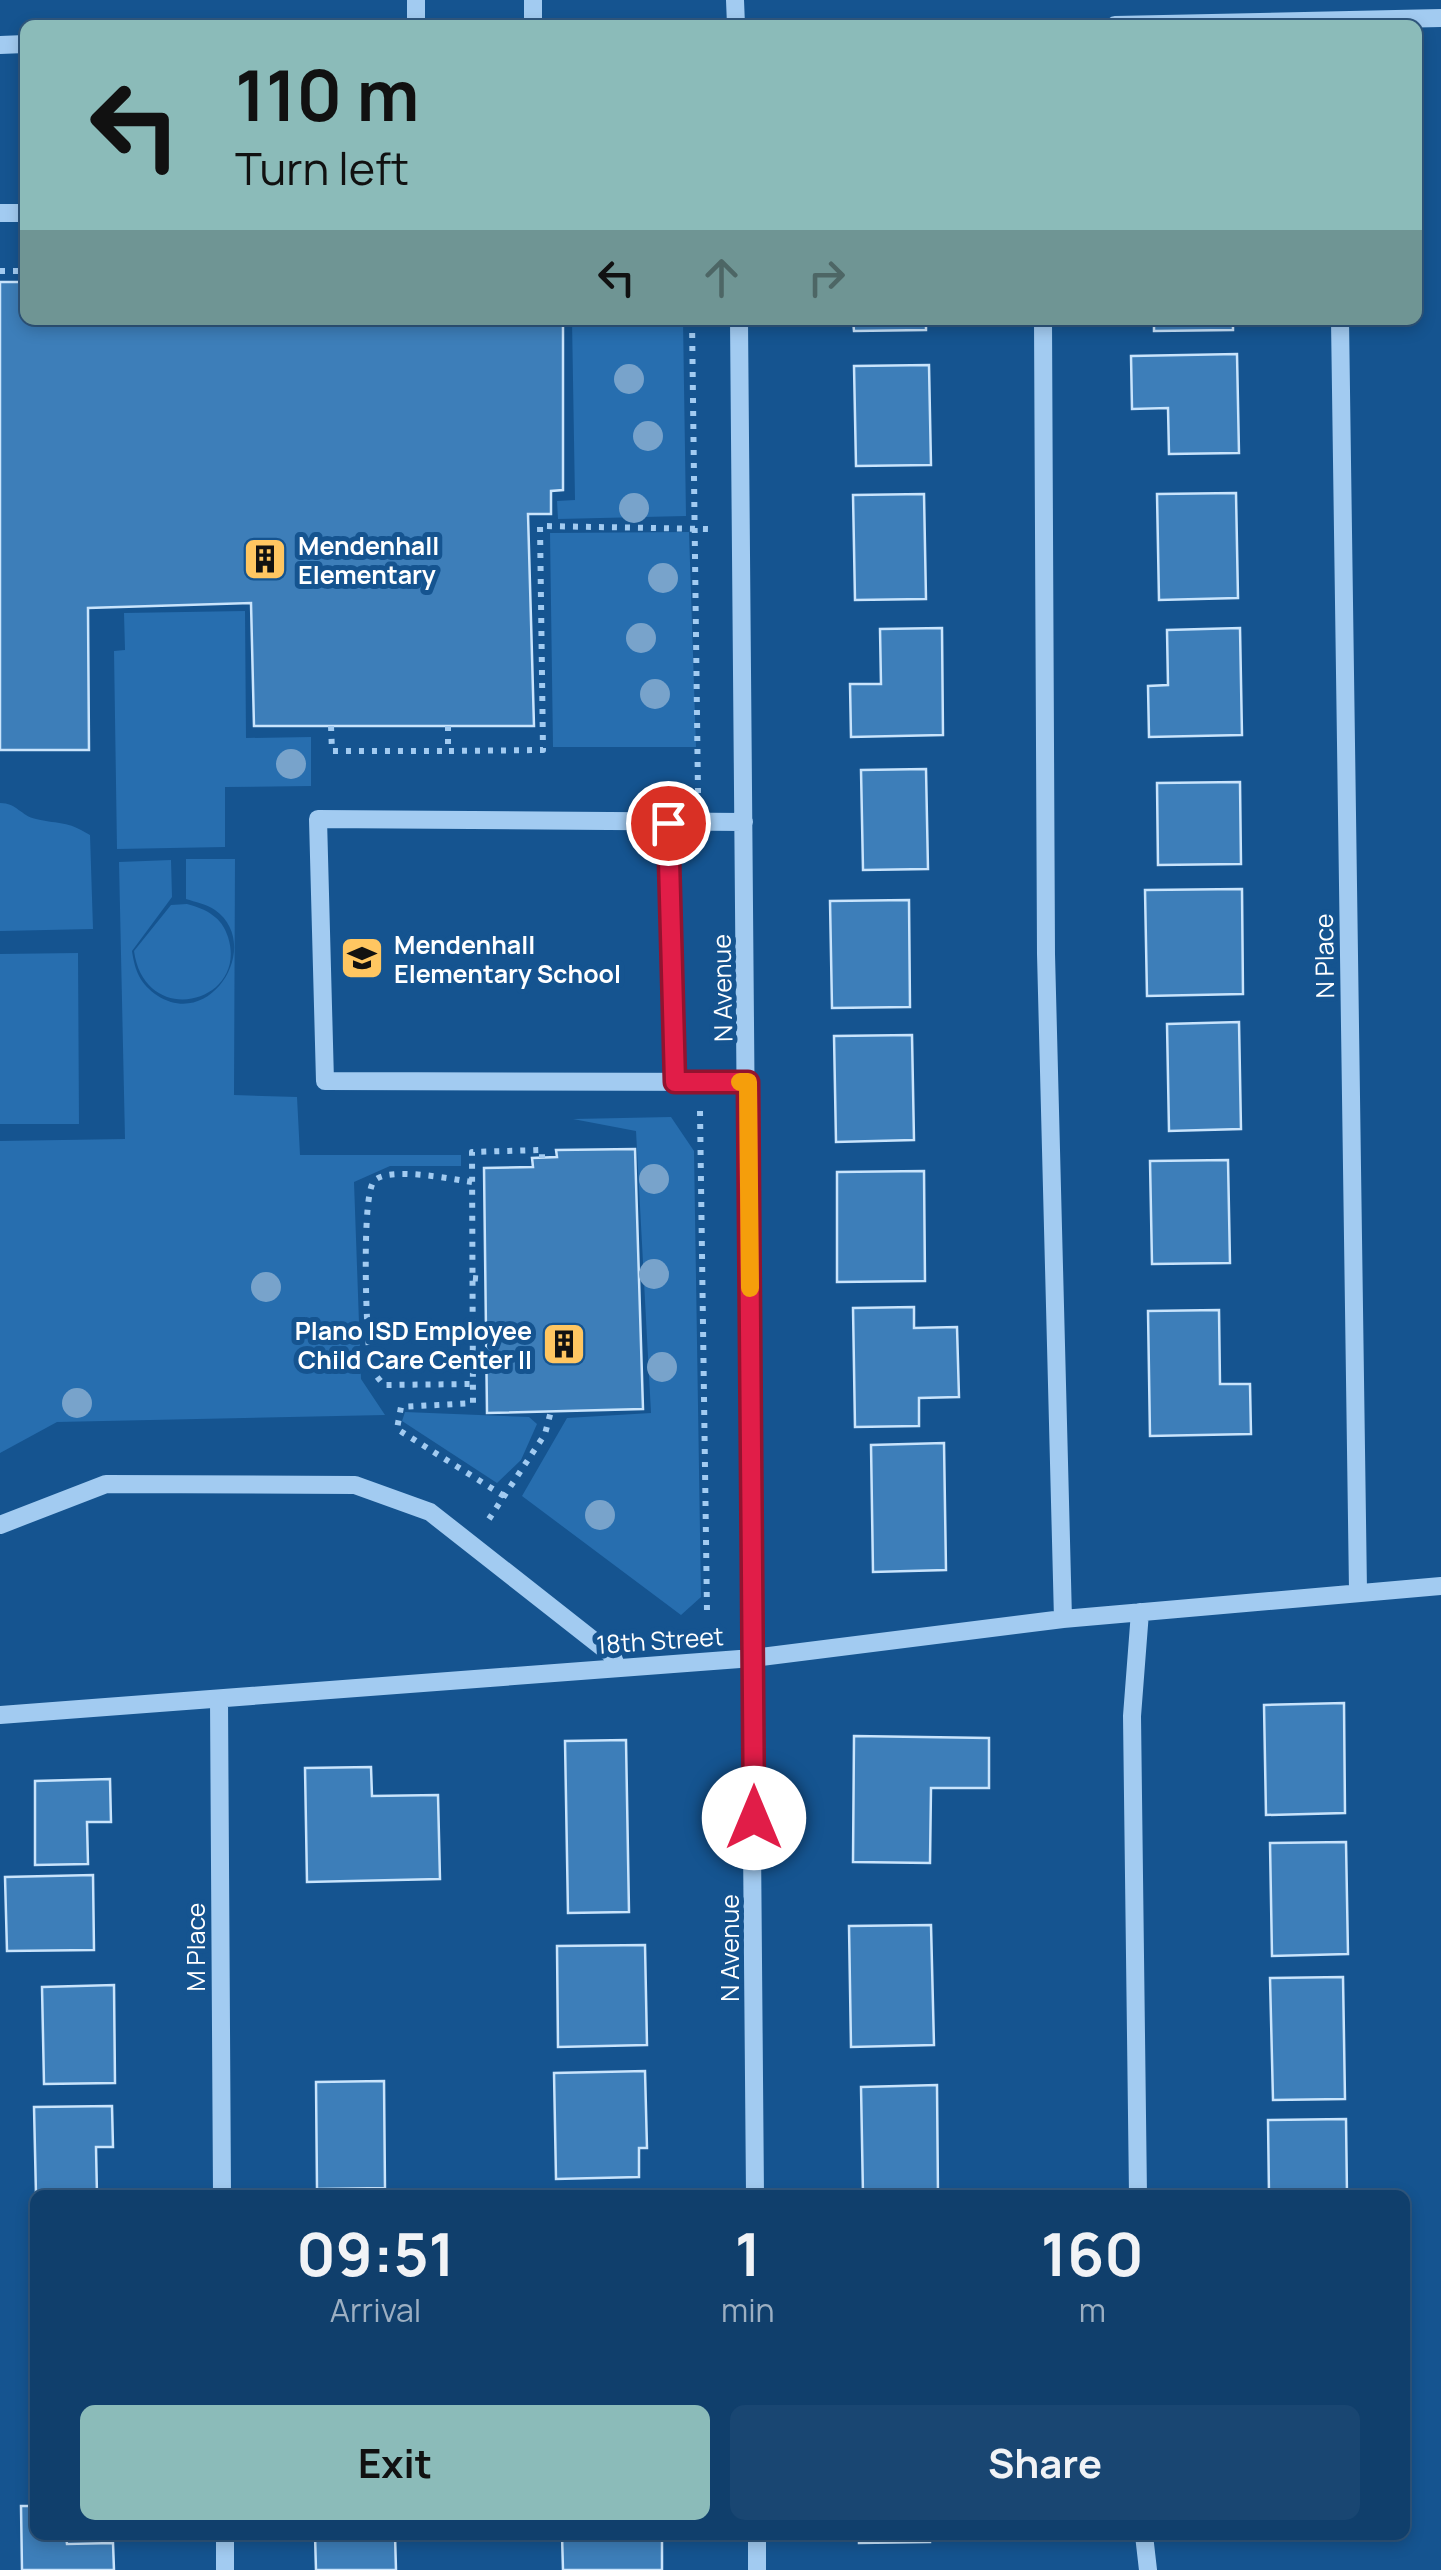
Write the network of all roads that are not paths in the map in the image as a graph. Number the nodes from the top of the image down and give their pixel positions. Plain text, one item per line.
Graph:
1 (1441, 18) edge
2 (1388, 20) edge
3 (739, 325) edge
4 (1043, 325) edge
5 (1340, 325) edge
6 (744, 822) junction
7 (668, 823) junction
8 (675, 1082) junction
9 (748, 1082) junction
10 (0, 1525) edge
11 (1441, 1586) edge
12 (1358, 1591) junction
13 (1140, 1612) junction
14 (1063, 1619) junction
15 (753, 1658) junction
16 (617, 1668) junction
17 (219, 1699) junction
18 (0, 1716) edge
19 (222, 2190) edge
20 (755, 2190) edge
21 (1138, 2190) edge
22 (225, 2540) edge
23 (757, 2540) edge
24 (1145, 2540) edge
25 (225, 2570) edge
26 (757, 2570) edge
27 (1148, 2570) edge

1 - 2 street
3 - 6 street, N Avenue
4 - 14 street
5 - 12 street, N Place
6 - 7 street
6 - 9 street, N Avenue
7 - 8 street
7 - 8 street
8 - 9 street
9 - 15 street, N Avenue
10 - 16 street
11 - 12 street, 18th Street
12 - 13 street, 18th Street
13 - 14 street, 18th Street
13 - 21 street
14 - 15 street, 18th Street
15 - 16 street, 18th Street
15 - 20 street, N Avenue
16 - 17 street, 18th Street
17 - 18 street, 18th Street
17 - 19 street, M Place
22 - 25 street
23 - 26 street
24 - 27 street

